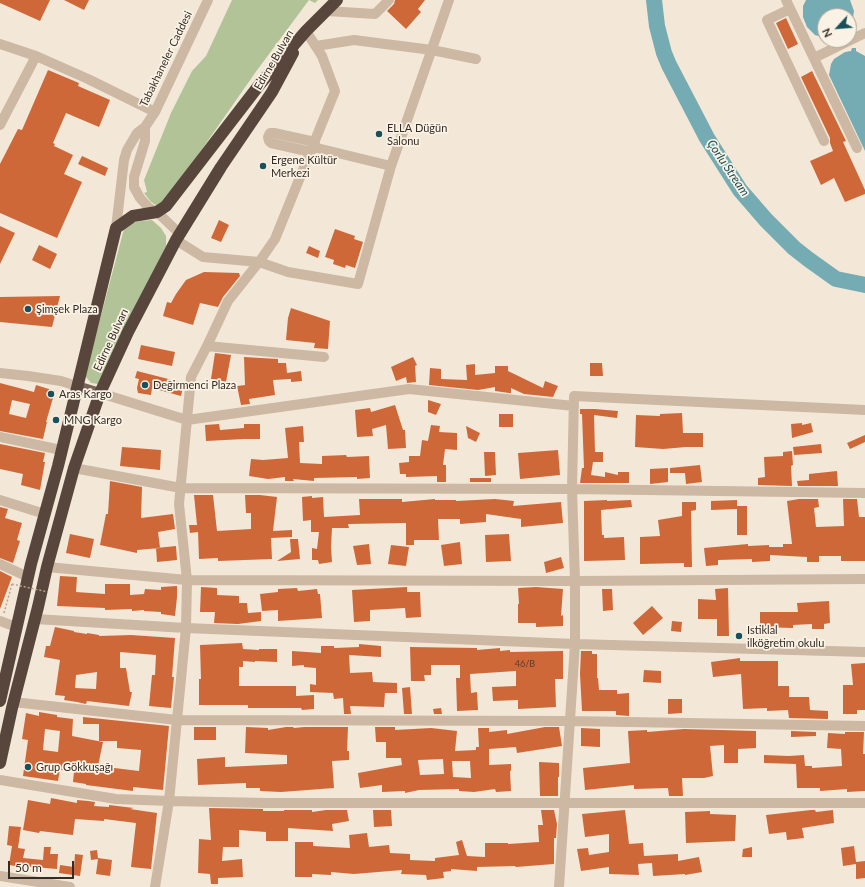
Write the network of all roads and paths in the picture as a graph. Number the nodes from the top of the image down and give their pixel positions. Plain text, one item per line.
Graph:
1 (208, 0) edge
2 (337, 0) edge
3 (389, 0) edge
4 (450, 0) edge
5 (788, 4) edge
6 (328, 10) junction
7 (306, 32) junction
8 (865, 33) edge
9 (0, 44) edge
10 (316, 46) junction
11 (432, 50) junction
12 (36, 56) junction
13 (814, 58) junction
14 (476, 59) dead end
15 (154, 112) junction
16 (0, 125) edge
17 (145, 127) junction
18 (824, 141) dead end
19 (313, 147) junction
20 (857, 148) dead end
21 (391, 166) junction
22 (122, 185) junction
23 (134, 187) junction
24 (157, 212) junction
25 (116, 228) junction
26 (178, 237) junction
27 (259, 262) junction
28 (207, 346) junction
29 (324, 357) dead end
30 (0, 373) edge
31 (77, 386) junction
32 (100, 393) junction
33 (574, 406) junction
34 (865, 410) edge
35 (187, 420) junction
36 (0, 437) edge
37 (61, 450) junction
38 (74, 468) junction
39 (181, 488) junction
40 (572, 489) junction
41 (865, 493) edge
42 (0, 500) edge
43 (45, 514) junction
44 (0, 564) edge
45 (47, 567) junction
46 (28, 576) junction
47 (865, 579) edge
48 (187, 580) junction
49 (575, 582) junction
50 (48, 592) dead end
51 (7, 602) dead end
52 (35, 619) junction
53 (0, 620) edge
54 (16, 627) junction
55 (186, 628) junction
56 (574, 644) junction
57 (865, 652) edge
58 (3, 676) edge
59 (0, 701) edge
60 (13, 702) junction
61 (177, 720) junction
62 (569, 721) junction
63 (865, 726) edge
64 (0, 763) edge
65 (0, 780) edge
66 (169, 801) junction
67 (564, 803) junction
68 (865, 803) edge
69 (0, 876) edge
70 (70, 887) edge
71 (155, 887) edge
72 (559, 887) edge

1 - 15 street, Tabakhaneler Caddesi
2 - 6 highway, Edirne Bulvarı
3 - 6 street
4 - 11 street
5 - 13 street
5 - 18 street
6 - 7 highway, Edirne Bulvarı
7 - 10 street
7 - 24 highway, Edirne Bulvarı
7 - 26 highway, Edirne Bulvarı
8 - 13 street
9 - 12 street
10 - 11 street
10 - 19 street
11 - 14 street
11 - 21 street
12 - 15 street
12 - 16 street
13 - 20 street
15 - 17 street, Tabakhaneler Caddesi
17 - 22 street, Tabakhaneler Caddesi
17 - 23 street, Tabakhaneler Caddesi
19 - 21 street
19 - 27 street
21 - 27 street
22 - 23 street
22 - 25 street, Tabakhaneler Caddesi
23 - 24 street
24 - 25 highway
24 - 26 street
25 - 31 highway, Edirne Bulvarı
26 - 27 street
26 - 32 highway, Edirne Bulvarı
27 - 28 street
28 - 29 street
28 - 35 street
30 - 31 street
31 - 32 main road
31 - 37 highway, Edirne Bulvarı
32 - 35 street
32 - 38 highway, Edirne Bulvarı
33 - 34 street
33 - 35 street
33 - 40 street
35 - 39 street
36 - 37 street
37 - 43 highway, Edirne Bulvarı
38 - 39 street
38 - 45 highway, Edirne Bulvarı
39 - 40 street
39 - 48 street
40 - 41 street
40 - 49 street
42 - 43 street
43 - 46 highway, Edirne Bulvarı
44 - 46 street
45 - 48 street
45 - 52 highway, Edirne Bulvarı
46 - 54 highway, Edirne Bulvarı
47 - 49 street
48 - 49 street
48 - 55 street
49 - 56 street
50 - 51 path, bridge
52 - 55 street
52 - 60 highway, Edirne Bulvarı
53 - 54 street
54 - 58 highway, Edirne Bulvarı
55 - 56 street
55 - 61 street
56 - 57 street
56 - 62 street
58 - 59 highway, Edirne Bulvarı
60 - 61 street
60 - 64 highway, Edirne Bulvarı
61 - 62 street
61 - 66 street
62 - 63 street
62 - 67 street
65 - 66 street
66 - 67 street
66 - 71 street
67 - 68 street
67 - 72 street
69 - 70 street

